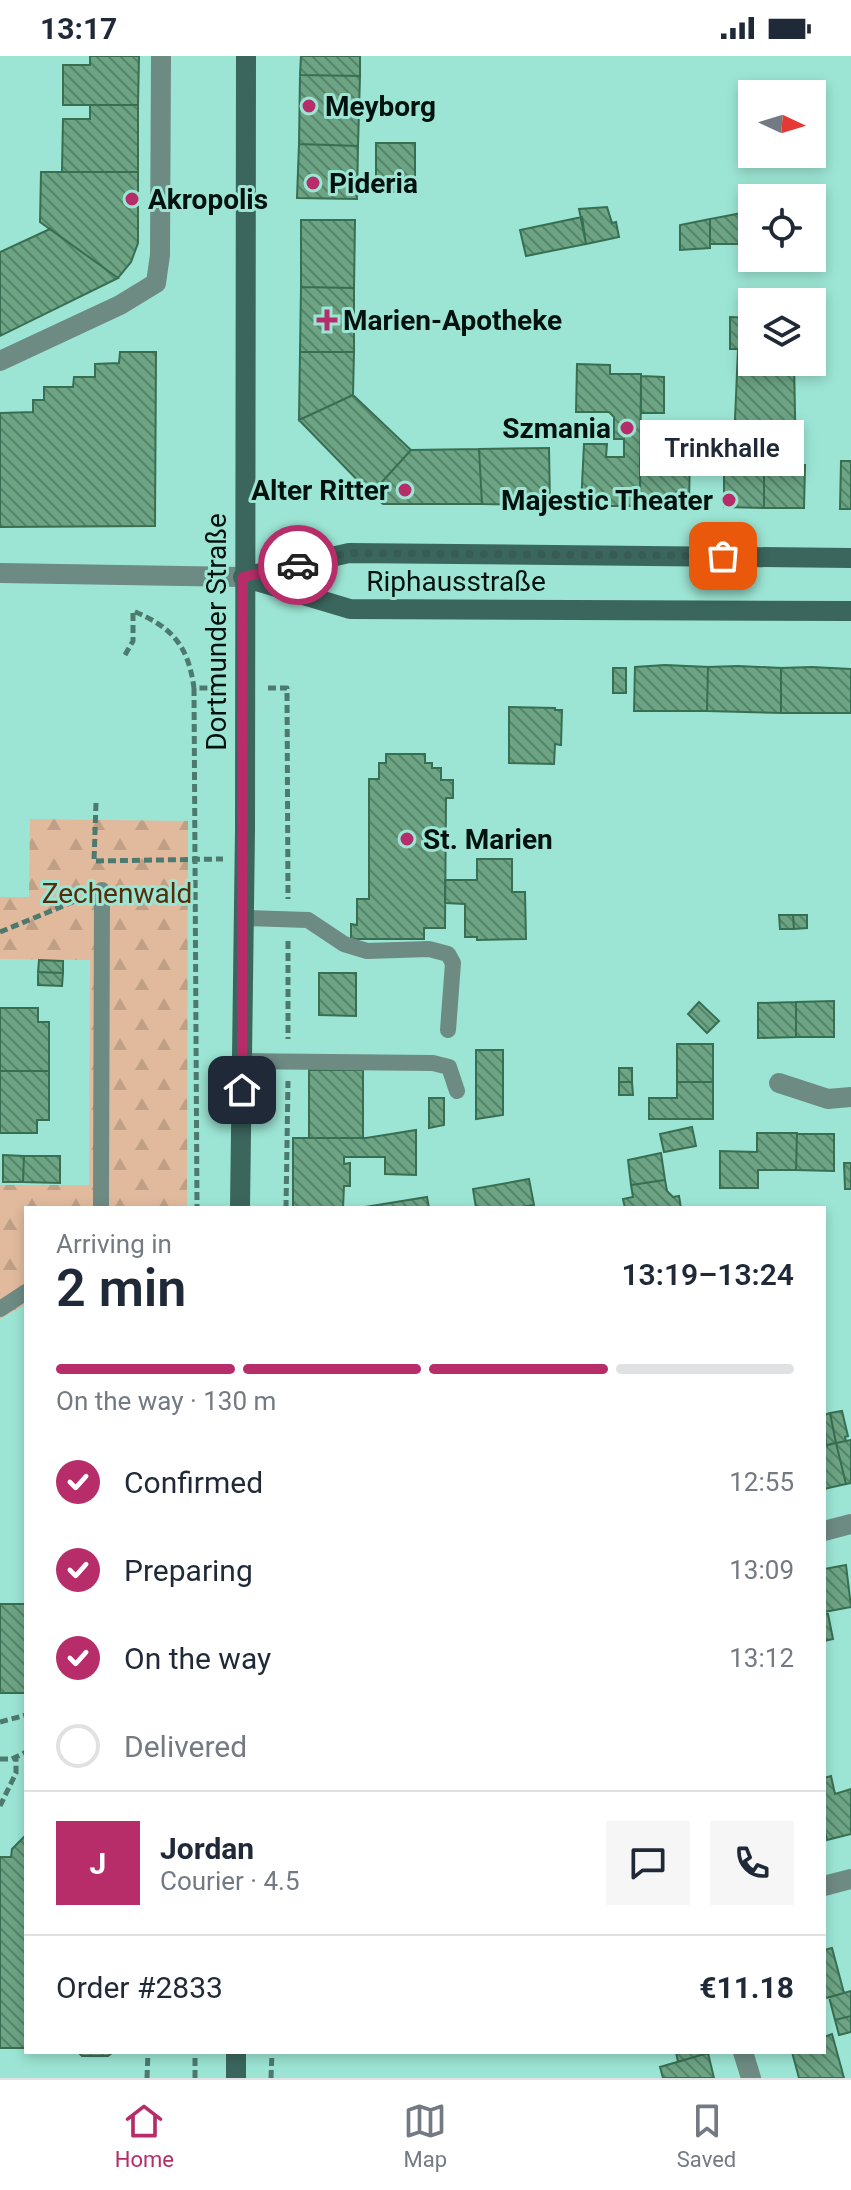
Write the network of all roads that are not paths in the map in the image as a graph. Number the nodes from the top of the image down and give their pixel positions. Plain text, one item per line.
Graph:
1 (161, 56) edge
2 (246, 56) edge
3 (0, 361) edge
4 (851, 558) edge
5 (0, 573) edge
6 (243, 577) junction
7 (851, 611) edge
8 (102, 890) road end
9 (244, 918) junction
10 (448, 1030) dead end
11 (242, 1061) junction
12 (779, 1083) dead end
13 (457, 1091) dead end
14 (851, 1097) edge
15 (101, 1206) edge
16 (240, 1206) edge
17 (24, 1293) edge
18 (0, 1309) edge
19 (851, 1524) edge
20 (826, 1530) edge
21 (851, 1879) edge
22 (826, 1885) edge
23 (236, 2054) edge
24 (744, 2054) edge
25 (236, 2078) edge
26 (751, 2078) edge

1 - 3 street
2 - 6 street, Dortmunder Straße
4 - 6 street, Riphausstraße
5 - 6 street
6 - 7 street, Riphausstraße
6 - 9 street, Dortmunder Straße
8 - 15 lane
9 - 10 lane
9 - 11 street, Dortmunder Straße
11 - 13 lane
11 - 16 street, Dortmunder Straße
12 - 14 street
17 - 18 lane
19 - 20 street
21 - 22 street
23 - 25 street
24 - 26 street

